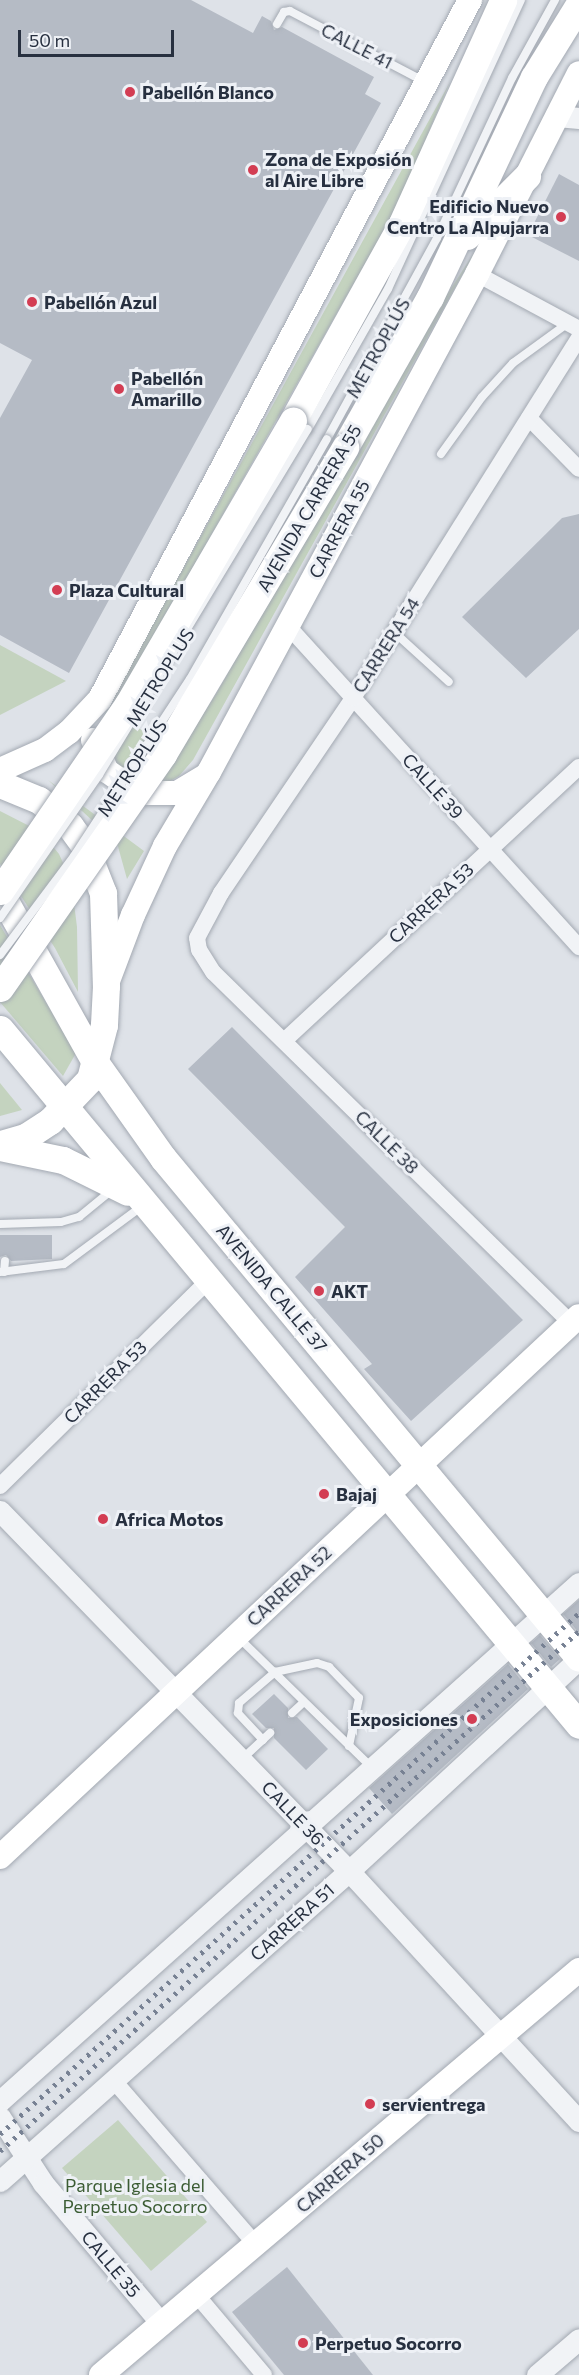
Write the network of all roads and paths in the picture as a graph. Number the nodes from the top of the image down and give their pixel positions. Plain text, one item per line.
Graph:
1 (470, 0) edge
2 (503, 0) edge
3 (522, 0) edge
4 (555, 0) edge
5 (579, 4) edge
6 (277, 24) dead end
7 (579, 73) edge
8 (426, 82) junction
9 (568, 117) edge
10 (527, 176) junction
11 (453, 250) junction
12 (477, 274) junction
13 (574, 326) edge
14 (579, 338) edge
15 (530, 418) junction
16 (300, 425) junction
17 (336, 443) junction
18 (441, 454) dead end
19 (579, 469) edge
20 (287, 625) junction
21 (394, 632) junction
22 (449, 682) dead end
23 (353, 698) junction
24 (100, 699) junction
25 (579, 767) edge
26 (0, 770) edge
27 (209, 772) junction
28 (0, 784) edge
29 (489, 848) junction
30 (0, 892) edge
31 (0, 918) edge
32 (579, 947) edge
33 (199, 950) joint
34 (0, 955) edge
35 (106, 986) junction
36 (0, 988) edge
37 (0, 1029) edge
38 (285, 1040) junction
39 (95, 1062) junction
40 (67, 1107) junction
41 (0, 1146) edge
42 (123, 1182) junction
43 (145, 1204) junction
44 (3, 1224) edge
45 (6, 1235) dead end
46 (5, 1261) dead end
47 (2, 1272) edge
48 (210, 1279) junction
49 (576, 1324) edge
50 (419, 1464) junction
51 (0, 1486) edge
52 (386, 1496) junction
53 (0, 1511) edge
54 (579, 1583) edge
55 (544, 1615) junction
56 (237, 1635) junction
57 (511, 1644) junction
58 (579, 1658) edge
59 (274, 1672) junction
60 (548, 1688) junction
61 (175, 1693) junction
62 (304, 1701) junction
63 (292, 1713) dead end
64 (579, 1725) edge
65 (270, 1733) dead end
66 (263, 1740) junction
67 (350, 1746) junction
68 (241, 1760) junction
69 (373, 1769) junction
70 (308, 1828) junction
71 (0, 1857) edge
72 (349, 1871) junction
73 (579, 1970) edge
74 (503, 2035) junction
75 (115, 2082) junction
76 (0, 2101) edge
77 (0, 2116) edge
78 (579, 2121) edge
79 (26, 2158) junction
80 (0, 2181) edge
81 (256, 2245) junction
82 (195, 2293) junction
83 (161, 2323) junction
84 (579, 2339) edge
85 (101, 2375) edge
86 (264, 2375) edge
87 (537, 2375) edge

1 - 8 main road
2 - 16 main road
3 - 16 lane, METROPLÚS
4 - 17 lane, METROPLÚS
5 - 11 main road, AVENIDA CARRERA 55
6 - 8 lane, CALLE 41
7 - 9 main road, CARRERA 55
8 - 24 main road
9 - 10 main road, CARRERA 55
10 - 11 main road
10 - 12 main road, CARRERA 55
11 - 17 main road, AVENIDA CARRERA 55
12 - 13 street
12 - 20 main road, CARRERA 55
13 - 18 lane
14 - 15 street, CARRERA 54
15 - 19 street
15 - 21 street, CARRERA 54
16 - 30 main road, bridge
16 - 31 lane, METROPLUS, bridge
17 - 34 lane, METROPLÚS, bridge
17 - 36 main road, AVENIDA CARRERA 55, bridge
20 - 23 street, CALLE 39
20 - 27 main road, CARRERA 55
21 - 22 lane
21 - 23 street, CARRERA 54
23 - 29 street, CALLE 39
23 - 33 street, CARRERA 54
24 - 26 main road
24 - 27 main road
25 - 29 street, CARRERA 53
27 - 35 main road, CARRERA 55
28 - 35 main road
29 - 32 street, CALLE 39
29 - 38 street, CARRERA 53
30 - 39 main road, AVENIDA CALLE 37
33 - 38 street, CALLE 38
35 - 39 main road
37 - 40 main road
38 - 49 street, CALLE 38
39 - 40 main road
39 - 50 main road, AVENIDA CALLE 37
40 - 41 main road
40 - 42 main road
41 - 42 main road
42 - 43 main road
42 - 44 lane
43 - 47 lane
43 - 48 main road
44 - 45 lane
46 - 47 lane
48 - 51 street, CARRERA 53
48 - 52 main road
49 - 50 main road, CARRERA 52
50 - 52 main road, CARRERA 52
50 - 55 main road, AVENIDA CALLE 37
52 - 56 main road, CARRERA 52
52 - 57 main road
53 - 61 street, CALLE 36
54 - 55 street
55 - 57 street
55 - 58 main road, AVENIDA CALLE 37
56 - 59 lane
56 - 61 main road, CARRERA 52
57 - 60 main road
57 - 69 street
58 - 60 street, CARRERA 51
59 - 62 lane
59 - 66 lane
59 - 67 lane
60 - 64 main road
60 - 72 street, CARRERA 51
61 - 68 street, CALLE 36
61 - 71 main road, CARRERA 52
62 - 63 lane
62 - 67 lane
65 - 66 lane
66 - 68 lane
67 - 69 lane
68 - 70 street, CALLE 36
69 - 70 street
70 - 72 street, CALLE 36
70 - 76 street
72 - 74 street, CALLE 36
72 - 75 street, CARRERA 51
73 - 74 main road, CARRERA 50
74 - 78 street, CALLE 36
74 - 81 main road, CARRERA 50
75 - 79 street, CARRERA 51
75 - 81 street
77 - 79 street, CALLE 35
79 - 80 street, CARRERA 51
79 - 83 street, CALLE 35
81 - 82 main road, CARRERA 50
82 - 83 main road, CARRERA 50
82 - 86 street
83 - 85 main road, CARRERA 50
84 - 87 street

